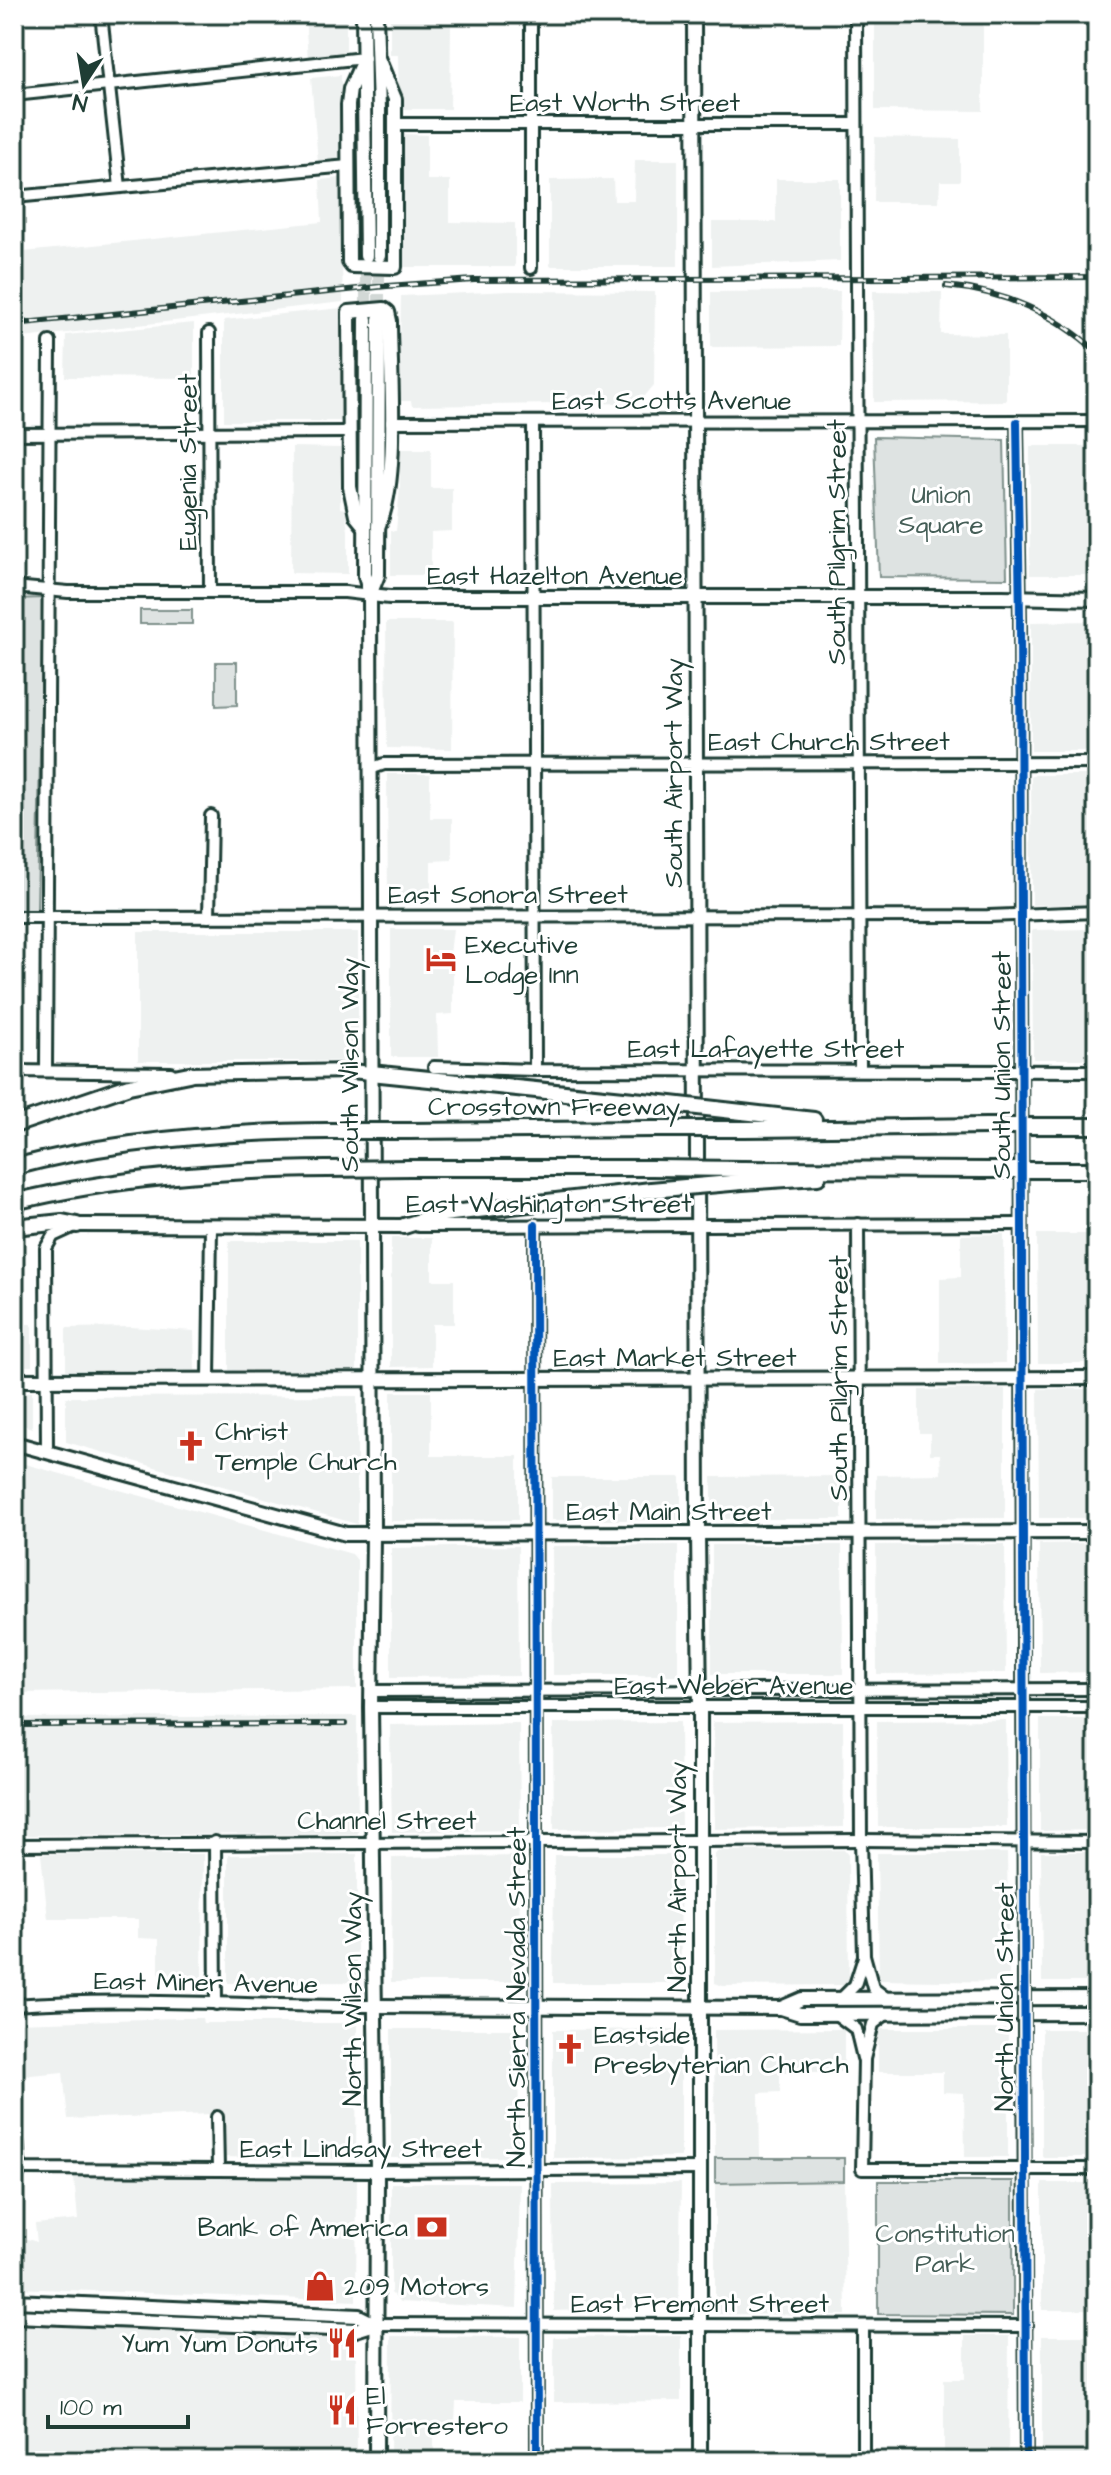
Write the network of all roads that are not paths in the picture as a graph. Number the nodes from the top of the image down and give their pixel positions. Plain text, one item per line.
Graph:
1 (101, 14) edge
2 (363, 14) edge
3 (376, 14) edge
4 (531, 14) edge
5 (694, 14) edge
6 (856, 14) edge
7 (371, 58) junction
8 (110, 86) junction
9 (14, 95) edge
10 (395, 124) junction
11 (531, 124) junction
12 (694, 124) junction
13 (856, 124) junction
14 (348, 166) junction
15 (120, 187) junction
16 (14, 197) edge
17 (372, 256) tunnel mouth
18 (531, 268) dead end
19 (372, 319) tunnel mouth
20 (209, 333) dead end
21 (50, 342) dead end
22 (1097, 421) edge
23 (391, 422) junction
24 (533, 422) junction
25 (695, 422) junction
26 (857, 422) junction
27 (1017, 422) junction
28 (349, 432) junction
29 (50, 433) junction
30 (209, 433) junction
31 (14, 434) edge
32 (372, 527) junction
33 (14, 587) edge
34 (51, 590) junction
35 (210, 592) junction
36 (370, 595) junction
37 (534, 597) junction
38 (695, 598) junction
39 (858, 598) junction
40 (1018, 598) junction
41 (1097, 599) edge
42 (858, 763) junction
43 (1020, 763) junction
44 (1097, 763) edge
45 (534, 764) junction
46 (695, 764) junction
47 (370, 769) junction
48 (211, 816) dead end
49 (1097, 912) edge
50 (1021, 915) junction
51 (535, 916) junction
52 (696, 916) junction
53 (859, 916) junction
54 (14, 917) edge
55 (46, 917) junction
56 (209, 917) junction
57 (371, 917) junction
58 (434, 1067) dead end
59 (535, 1070) junction
60 (860, 1070) junction
61 (14, 1071) edge
62 (46, 1071) junction
63 (696, 1071) junction
64 (1020, 1071) junction
65 (1097, 1071) edge
66 (371, 1073) junction
67 (189, 1074) junction
68 (14, 1125) edge
69 (866, 1126) junction
70 (1097, 1126) edge
71 (14, 1167) edge
72 (1097, 1170) edge
73 (742, 1175) junction
74 (14, 1202) edge
75 (697, 1224) junction
76 (858, 1224) junction
77 (1021, 1224) junction
78 (77, 1225) junction
79 (535, 1225) junction
80 (211, 1226) junction
81 (372, 1226) junction
82 (404, 1226) junction
83 (14, 1227) edge
84 (860, 1378) junction
85 (1022, 1378) junction
86 (1097, 1378) edge
87 (209, 1379) junction
88 (372, 1379) junction
89 (535, 1379) junction
90 (697, 1379) junction
91 (14, 1380) edge
92 (48, 1380) junction
93 (14, 1443) edge
94 (47, 1452) junction
95 (1022, 1532) junction
96 (1097, 1532) edge
97 (535, 1533) junction
98 (698, 1533) junction
99 (860, 1533) junction
100 (373, 1536) junction
101 (700, 1688) junction
102 (860, 1689) junction
103 (1022, 1689) junction
104 (1097, 1689) edge
105 (534, 1690) junction
106 (371, 1691) junction
107 (371, 1707) junction
108 (534, 1707) junction
109 (860, 1707) junction
110 (1097, 1707) edge
111 (700, 1708) junction
112 (1022, 1708) junction
113 (861, 1840) junction
114 (535, 1841) junction
115 (700, 1841) junction
116 (1023, 1841) junction
117 (215, 1842) junction
118 (373, 1842) junction
119 (1097, 1842) edge
120 (14, 1845) edge
121 (864, 1955) junction
122 (1097, 1998) edge
123 (841, 1999) junction
124 (886, 1999) junction
125 (216, 2004) junction
126 (14, 2005) edge
127 (373, 2006) junction
128 (535, 2007) junction
129 (699, 2008) junction
130 (781, 2008) junction
131 (1097, 2013) edge
132 (836, 2014) junction
133 (886, 2014) junction
134 (864, 2059) junction
135 (14, 2106) edge
136 (217, 2117) dead end
137 (218, 2169) junction
138 (536, 2169) junction
139 (699, 2169) junction
140 (1025, 2169) junction
141 (1097, 2169) edge
142 (377, 2171) junction
143 (14, 2301) edge
144 (14, 2316) edge
145 (375, 2324) junction
146 (536, 2325) junction
147 (700, 2325) junction
148 (863, 2326) junction
149 (1026, 2326) junction
150 (376, 2461) edge
151 (537, 2461) edge
152 (700, 2461) edge
153 (863, 2461) edge
154 (1026, 2461) edge

1 - 8 street
2 - 7 main road
3 - 7 main road
4 - 11 street
5 - 12 main road, South Airport Way
6 - 13 street, South Pilgrim Street
7 - 8 street
7 - 10 main road
7 - 14 main road
7 - 17 main road
8 - 9 street
8 - 15 street
10 - 11 street, East Worth Street
10 - 14 main road
11 - 12 street, East Worth Street
11 - 18 street
12 - 13 street, East Worth Street
12 - 25 main road, South Airport Way
13 - 26 street, South Pilgrim Street
14 - 15 street
15 - 16 street
19 - 32 main road, South Wilson Way
20 - 30 street, Eugenia Street
21 - 29 street
22 - 27 street, East Scotts Avenue
23 - 24 street, East Scotts Avenue
23 - 28 main road
23 - 32 main road
24 - 25 street, East Scotts Avenue
24 - 37 street
25 - 26 street, East Scotts Avenue
25 - 38 main road, South Airport Way
26 - 27 street, East Scotts Avenue
26 - 39 street, South Pilgrim Street
27 - 40 street, South Union Street
28 - 30 street
28 - 32 main road
29 - 30 street
29 - 31 street
29 - 34 street
30 - 35 street, Eugenia Street
32 - 36 main road, South Wilson Way
33 - 34 street, East Hazelton Avenue
34 - 35 street, East Hazelton Avenue
34 - 55 street
35 - 36 street, East Hazelton Avenue
36 - 37 main road, East Hazelton Avenue
36 - 47 main road, South Wilson Way
37 - 38 main road, East Hazelton Avenue
37 - 45 street
38 - 39 main road, East Hazelton Avenue
38 - 46 main road, South Airport Way
39 - 40 main road, East Hazelton Avenue
39 - 42 street, South Pilgrim Street
40 - 41 main road, East Hazelton Avenue
40 - 43 street, South Union Street
42 - 43 street, East Church Street
42 - 46 street, East Church Street
42 - 53 street, South Pilgrim Street
43 - 44 street, East Church Street
43 - 50 street, South Union Street
45 - 46 street, East Church Street
45 - 47 street, East Church Street
45 - 51 street
46 - 52 main road, South Airport Way
47 - 57 main road, South Wilson Way
48 - 56 street
49 - 50 street, East Sonora Street
50 - 53 street, East Sonora Street
50 - 64 street, South Union Street
51 - 52 street, East Sonora Street
51 - 57 street, East Sonora Street
51 - 59 street
52 - 53 street, East Sonora Street
52 - 63 main road, South Airport Way
53 - 60 street, South Pilgrim Street
54 - 55 street, East Sonora Street
55 - 56 street, East Sonora Street
55 - 62 street
56 - 57 street, East Sonora Street
57 - 66 main road, South Wilson Way
58 - 59 street, East Lafayette Street
59 - 63 street, East Lafayette Street
60 - 63 street, East Lafayette Street
60 - 64 street, East Lafayette Street
61 - 62 street
62 - 67 street
63 - 75 main road, South Airport Way
64 - 65 street, East Lafayette Street
64 - 77 street, South Union Street
66 - 67 main road
66 - 69 highway, bridge
66 - 81 main road, South Wilson Way
67 - 68 highway
69 - 70 highway, Crosstown Freeway, bridge
69 - 71 highway, Crosstown Freeway, bridge
72 - 73 highway, bridge
73 - 74 highway, bridge
73 - 82 highway, bridge
75 - 76 street, East Washington Street
75 - 79 street, East Washington Street
75 - 90 main road, South Airport Way
76 - 77 street, East Washington Street
76 - 84 street, South Pilgrim Street
77 - 85 street, South Union Street
78 - 80 main road, East Washington Street
78 - 83 highway
78 - 92 street
79 - 82 street, East Washington Street
79 - 89 street, North Sierra Nevada Street
80 - 81 main road, East Washington Street
80 - 87 street
81 - 82 main road, East Washington Street
81 - 88 main road, South Wilson Way
84 - 85 main road, East Market Street
84 - 90 main road, East Market Street
84 - 99 street, South Pilgrim Street
85 - 86 main road, East Market Street
85 - 95 street, South Union Street
87 - 88 main road, East Market Street
87 - 92 main road, East Market Street
88 - 89 main road, East Market Street
88 - 100 main road, South Wilson Way
89 - 90 main road, East Market Street
89 - 97 street, North Sierra Nevada Street
90 - 98 main road, South Airport Way
91 - 92 main road, East Market Street
92 - 94 street
93 - 94 main road, East Main Street
94 - 100 main road, East Main Street
95 - 96 main road, East Main Street
95 - 99 main road, East Main Street
95 - 103 street, North Union Street
97 - 98 main road, East Main Street
97 - 100 main road, East Main Street
97 - 105 street, North Sierra Nevada Street
98 - 99 main road, East Main Street
98 - 101 main road, North Airport Way
99 - 102 street, South Pilgrim Street
100 - 106 main road, North Wilson Way
101 - 102 street, East Weber Avenue
101 - 105 street, East Weber Avenue
101 - 111 main road, North Airport Way
102 - 103 street, East Weber Avenue
102 - 109 street, South Pilgrim Street
103 - 104 street, East Weber Avenue
103 - 112 street, North Union Street
105 - 106 street, East Weber Avenue
105 - 108 street, North Sierra Nevada Street
106 - 107 main road, North Wilson Way
107 - 108 street, East Weber Avenue
107 - 118 main road, North Wilson Way
108 - 111 street, East Weber Avenue
108 - 114 street, North Sierra Nevada Street
109 - 111 street, East Weber Avenue
109 - 112 street, East Weber Avenue
109 - 113 street, South Pilgrim Street
110 - 112 street, East Weber Avenue
111 - 115 main road, North Airport Way
112 - 116 street, North Union Street
113 - 115 street, Channel Street
113 - 116 street, Channel Street
113 - 121 street, South Pilgrim Street
114 - 115 street, Channel Street
114 - 118 street, Channel Street
114 - 128 street, North Sierra Nevada Street
115 - 129 main road, North Airport Way
116 - 119 street, Channel Street
116 - 140 street, North Union Street, bridge
117 - 118 street, Channel Street
117 - 120 street, Channel Street
117 - 125 street
118 - 127 main road, North Wilson Way
121 - 123 street
121 - 124 street
122 - 124 main road, East Miner Avenue
123 - 124 main road, East Miner Avenue
123 - 130 main road, East Miner Avenue
125 - 126 street, East Miner Avenue
125 - 127 street, East Miner Avenue
127 - 128 main road, East Miner Avenue
127 - 142 main road, North Wilson Way
128 - 129 main road, East Miner Avenue
128 - 138 street, North Sierra Nevada Street
129 - 130 main road, East Miner Avenue
129 - 139 main road, North Airport Way
130 - 132 main road, East Miner Avenue
131 - 133 main road, East Miner Avenue
132 - 133 main road, East Miner Avenue
132 - 134 street
133 - 134 street
134 - 140 street
135 - 137 street, East Lindsay Street
136 - 137 street
137 - 142 street, East Lindsay Street
138 - 139 street, East Lindsay Street
138 - 142 street, East Lindsay Street
138 - 146 street, North Sierra Nevada Street
139 - 147 main road, North Airport Way
140 - 141 street
140 - 149 street, North Union Street
142 - 145 main road, North Wilson Way
143 - 145 main road, East Fremont Street
144 - 145 main road, East Fremont Street
145 - 146 street, East Fremont Street
145 - 150 main road, North Wilson Way
146 - 147 street, East Fremont Street
146 - 151 street, North Sierra Nevada Street
147 - 148 street, East Fremont Street
147 - 152 main road, North Airport Way
148 - 149 street, East Fremont Street
148 - 153 street
149 - 154 street, North Union Street

